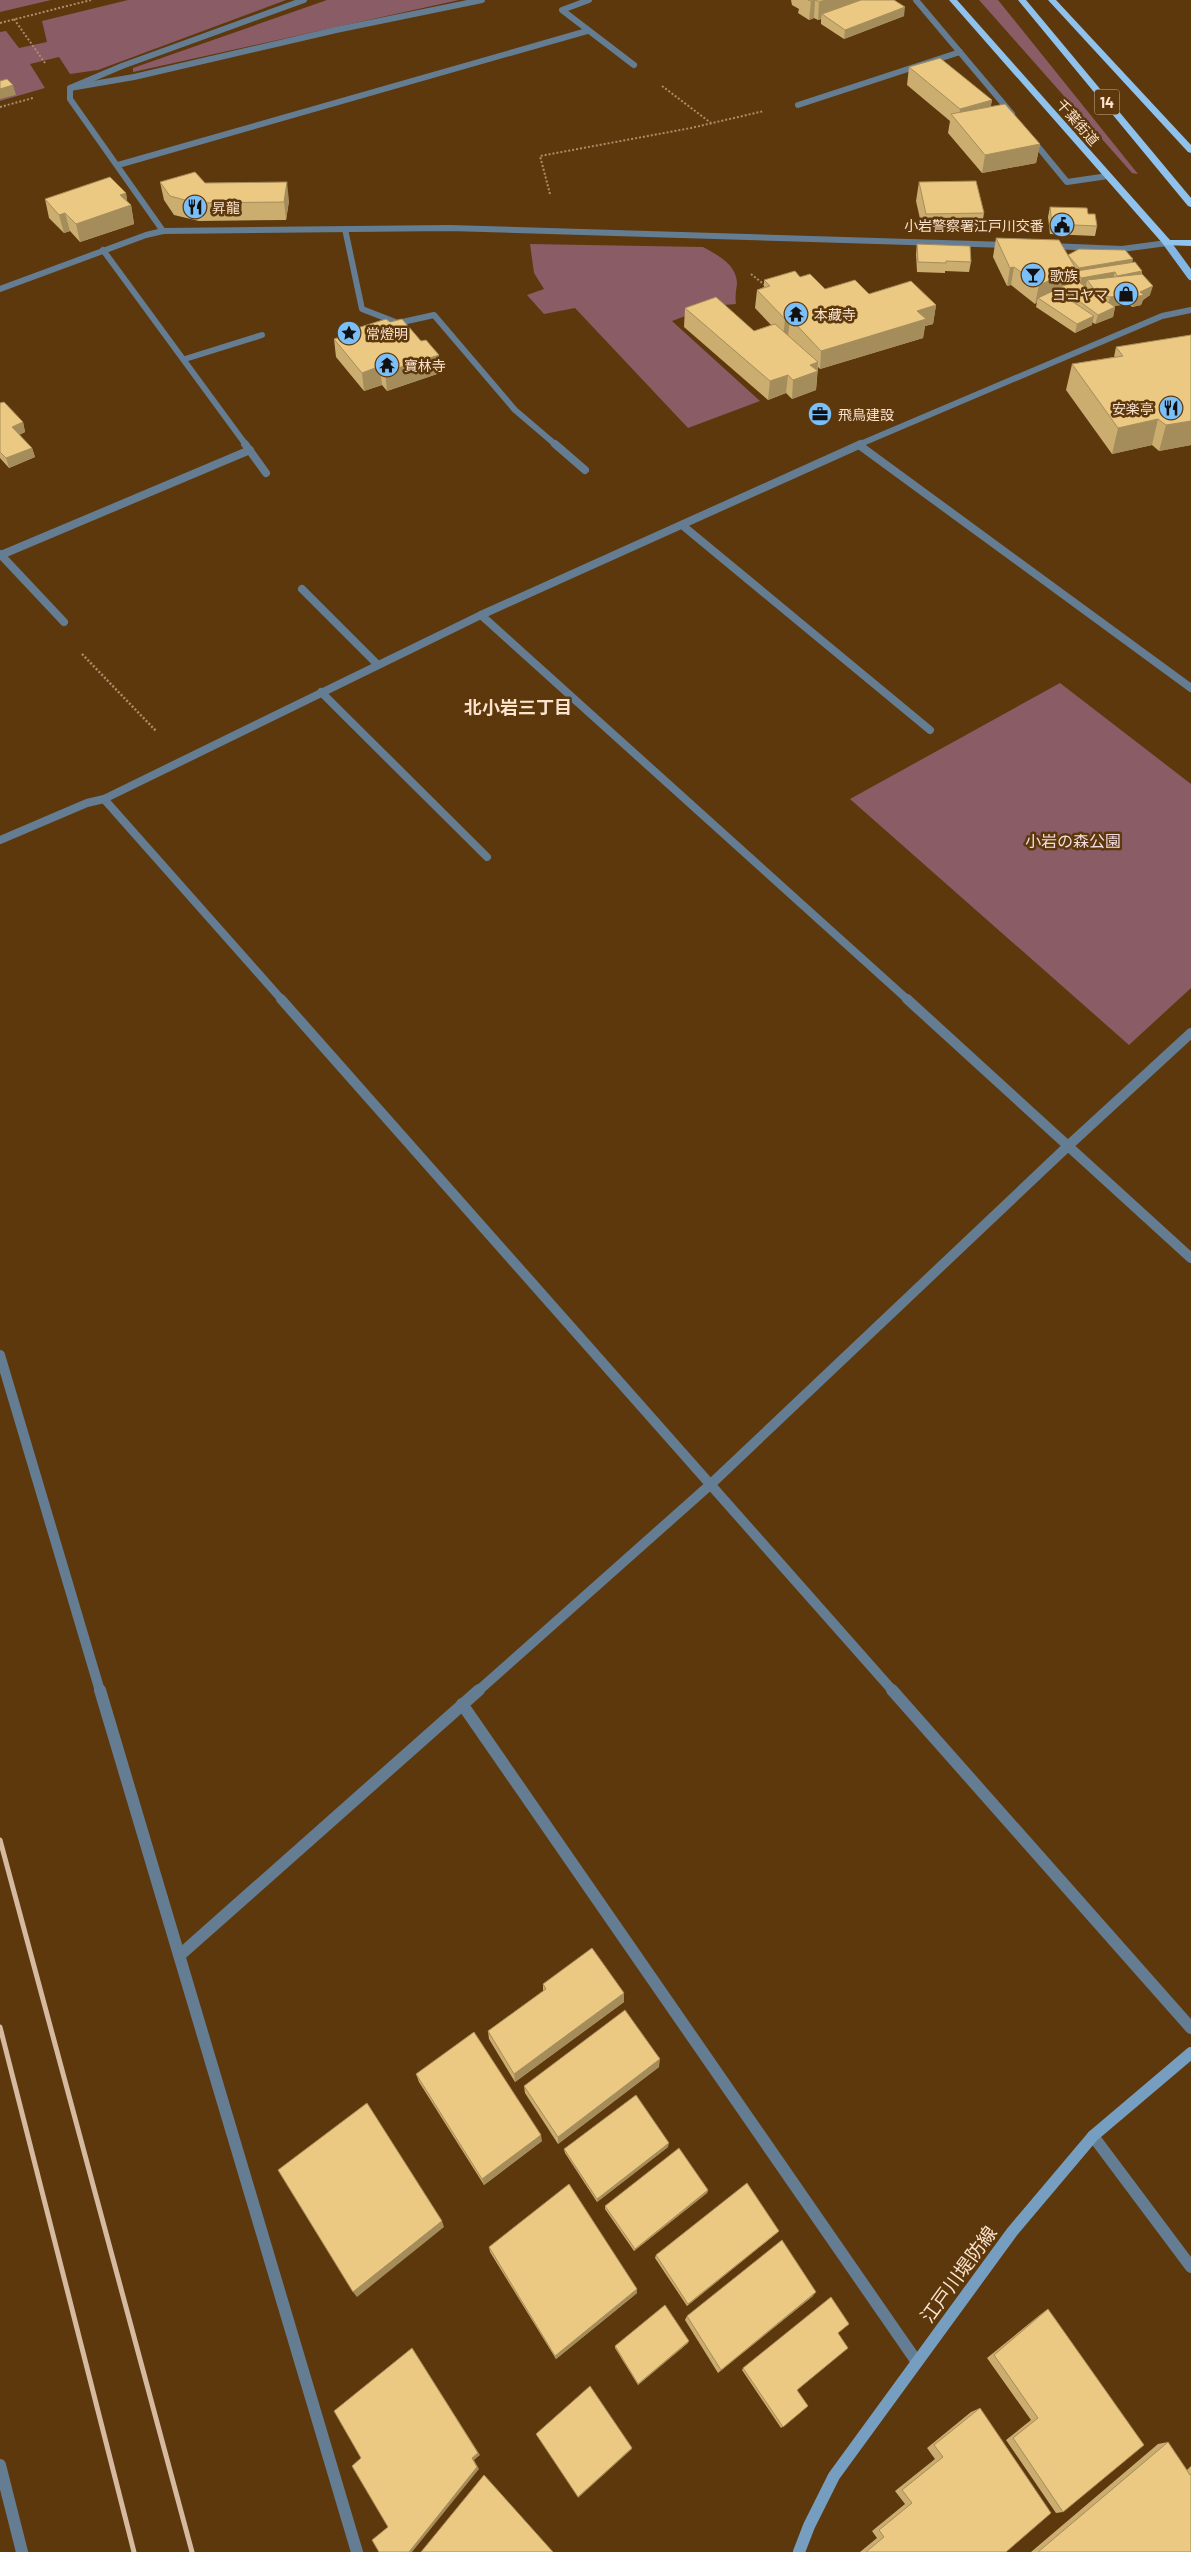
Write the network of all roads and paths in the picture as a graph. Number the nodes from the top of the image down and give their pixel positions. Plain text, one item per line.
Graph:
1 (92, 0) edge
2 (304, 0) edge
3 (482, 0) edge
4 (589, 0) edge
5 (916, 0) edge
6 (953, 0) edge
7 (1022, 0) edge
8 (1052, 0) edge
9 (14, 19) junction
10 (0, 23) edge
11 (587, 30) junction
12 (960, 52) junction
13 (44, 62) dead end
14 (634, 65) joint
15 (70, 88) junction
16 (36, 97) dead end
17 (798, 105) joint
18 (0, 107) edge
19 (1017, 121) edge
20 (712, 123) junction
21 (1023, 129) edge
22 (1191, 150) edge
23 (118, 165) junction
24 (1108, 176) junction
25 (1191, 204) edge
26 (345, 229) junction
27 (163, 231) junction
28 (560, 231) junction
29 (1166, 243) junction
30 (1191, 243) edge
31 (1014, 245) edge
32 (1044, 246) edge
33 (103, 250) junction
34 (1191, 276) edge
35 (0, 289) edge
36 (1191, 310) edge
37 (262, 334) dead end
38 (185, 359) junction
39 (859, 445) junction
40 (250, 450) junction
41 (585, 470) dead end
42 (266, 473) dead end
43 (682, 525) junction
44 (0, 555) edge
45 (302, 589) dead end
46 (481, 615) junction
47 (64, 622) joint
48 (377, 664) junction
49 (1191, 688) edge
50 (321, 692) junction
51 (930, 730) dead end
52 (183, 760) junction
53 (104, 799) junction
54 (0, 840) edge
55 (487, 857) dead end
56 (1191, 1033) edge
57 (1069, 1145) junction
58 (1191, 1258) edge
59 (0, 1356) edge
60 (711, 1484) junction
61 (462, 1704) junction
62 (180, 1955) junction
63 (1191, 2028) edge
64 (1191, 2053) edge
65 (1093, 2136) junction
66 (1191, 2267) edge
67 (917, 2362) junction
68 (0, 2465) edge
69 (22, 2552) edge
70 (357, 2552) edge
71 (799, 2552) edge

1 - 9 path
2 - 15 street
3 - 15 street
4 - 11 street
5 - 12 street
6 - 24 highway, 千葉街道
7 - 25 highway, 14
8 - 22 highway
9 - 10 path
9 - 13 path
11 - 14 street
11 - 23 street
12 - 17 street
12 - 19 street
14 - 20 path
15 - 23 street
16 - 18 path
17 - 20 path
20 - 28 path
21 - 24 street
23 - 27 street
24 - 29 highway, 千葉街道
26 - 27 street
26 - 28 street
26 - 41 street
27 - 33 street
28 - 31 street
29 - 30 highway
29 - 32 street
29 - 34 main road
33 - 35 street
33 - 38 street
36 - 39 street
37 - 38 street
38 - 40 street
39 - 43 street
39 - 49 street
40 - 42 street
40 - 44 street
43 - 46 street
43 - 51 street
44 - 47 street
45 - 48 street
46 - 48 street
46 - 57 street
47 - 52 path
48 - 50 street
50 - 52 street
50 - 55 street
52 - 53 street
53 - 54 street
53 - 60 street
56 - 57 street
57 - 58 street
57 - 60 street
59 - 62 street
60 - 61 street
60 - 63 street
61 - 62 street
61 - 67 street
62 - 70 street
64 - 65 main road, 江戸川堤防線
65 - 66 street
65 - 67 main road, 江戸川堤防線
67 - 71 main road, 江戸川堤防線
68 - 69 street

